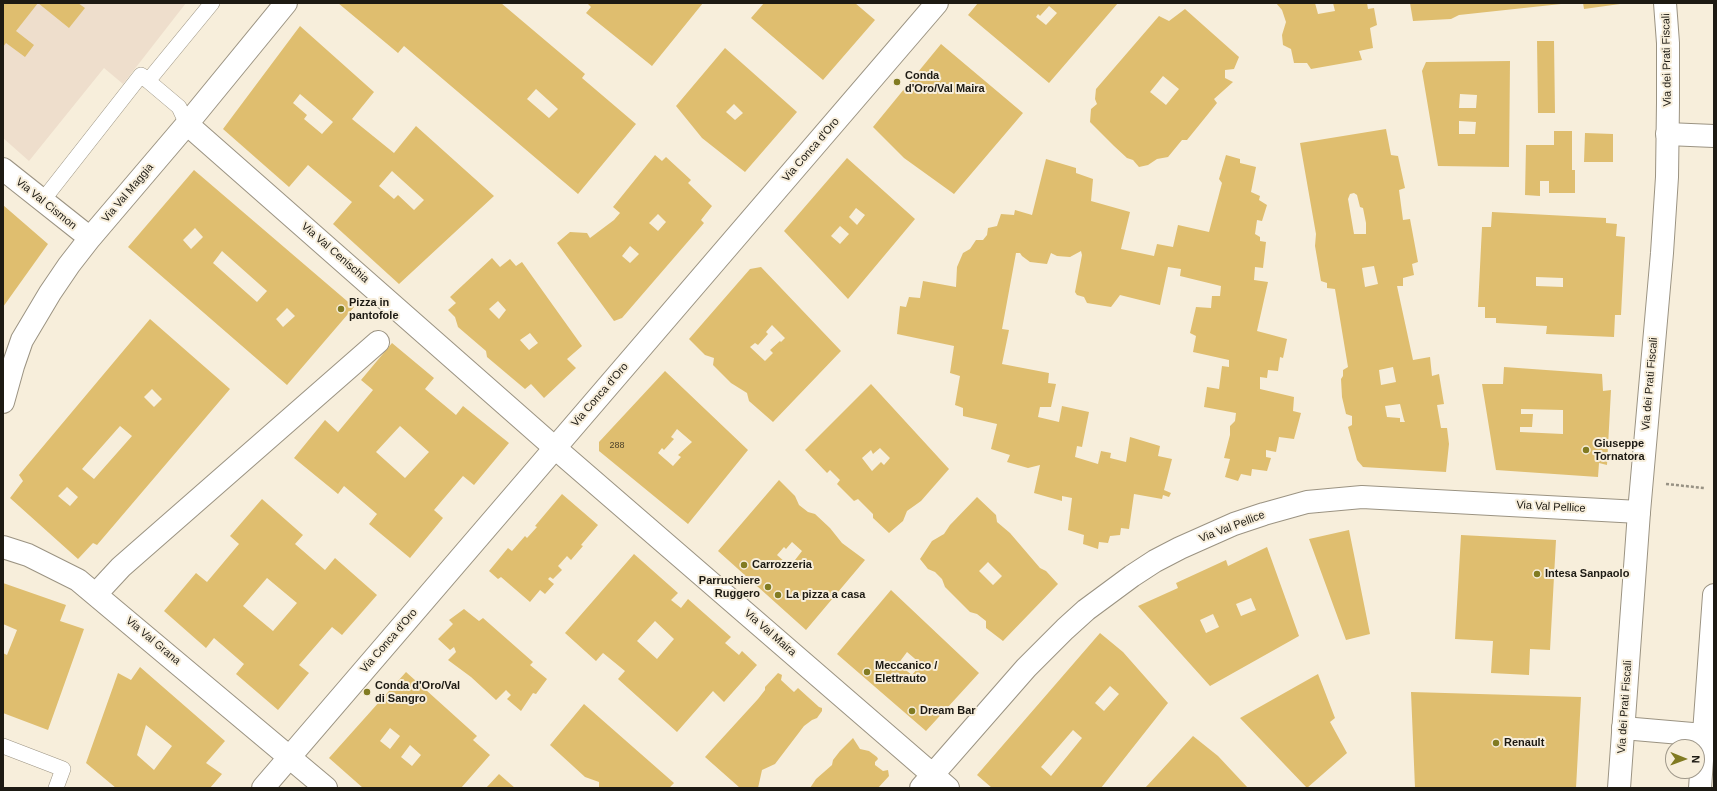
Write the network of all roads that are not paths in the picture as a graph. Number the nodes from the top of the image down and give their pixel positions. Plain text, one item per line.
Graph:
1 (212, 3) edge
2 (286, 3) edge
3 (937, 3) edge
4 (1665, 3) edge
5 (148, 81) junction
6 (187, 124) junction
7 (1667, 134) junction
8 (1714, 136) edge
9 (3, 169) edge
10 (43, 200) junction
11 (90, 238) junction
12 (378, 342) dead end
13 (3, 402) edge
14 (555, 448) junction
15 (1639, 512) junction
16 (3, 547) edge
17 (96, 594) junction
18 (1714, 595) edge
19 (1624, 728) junction
20 (1704, 735) junction
21 (3, 746) edge
22 (290, 756) junction
23 (934, 783) edge
24 (56, 788) edge
25 (263, 788) edge
26 (326, 788) edge
27 (1619, 788) edge
28 (1700, 788) edge

1 - 5 lane
2 - 6 street, Via Val Maggia
3 - 14 street, Via Conca d'Oro
4 - 7 street, Via dei Prati Fiscali
5 - 6 lane
5 - 10 lane
6 - 11 street, Via Val Maggia
6 - 14 street, Via Val Cenischia
7 - 8 street
7 - 15 street, Via dei Prati Fiscali
9 - 10 street, Via Val Cismon
10 - 11 street, Via Val Cismon
11 - 13 street, Via Val Maggia
12 - 17 street
14 - 22 street, Via Conca d'Oro
14 - 23 street, Via Val Maira
15 - 19 street, Via dei Prati Fiscali
15 - 23 street, Via Val Pellice
16 - 17 street, Via Val Grana
17 - 22 street, Via Val Grana
18 - 20 street
19 - 20 street
19 - 27 street, Via dei Prati Fiscali
20 - 28 street
21 - 24 lane
22 - 25 street, Via Conca d'Oro
22 - 26 street, Via Val Grana

